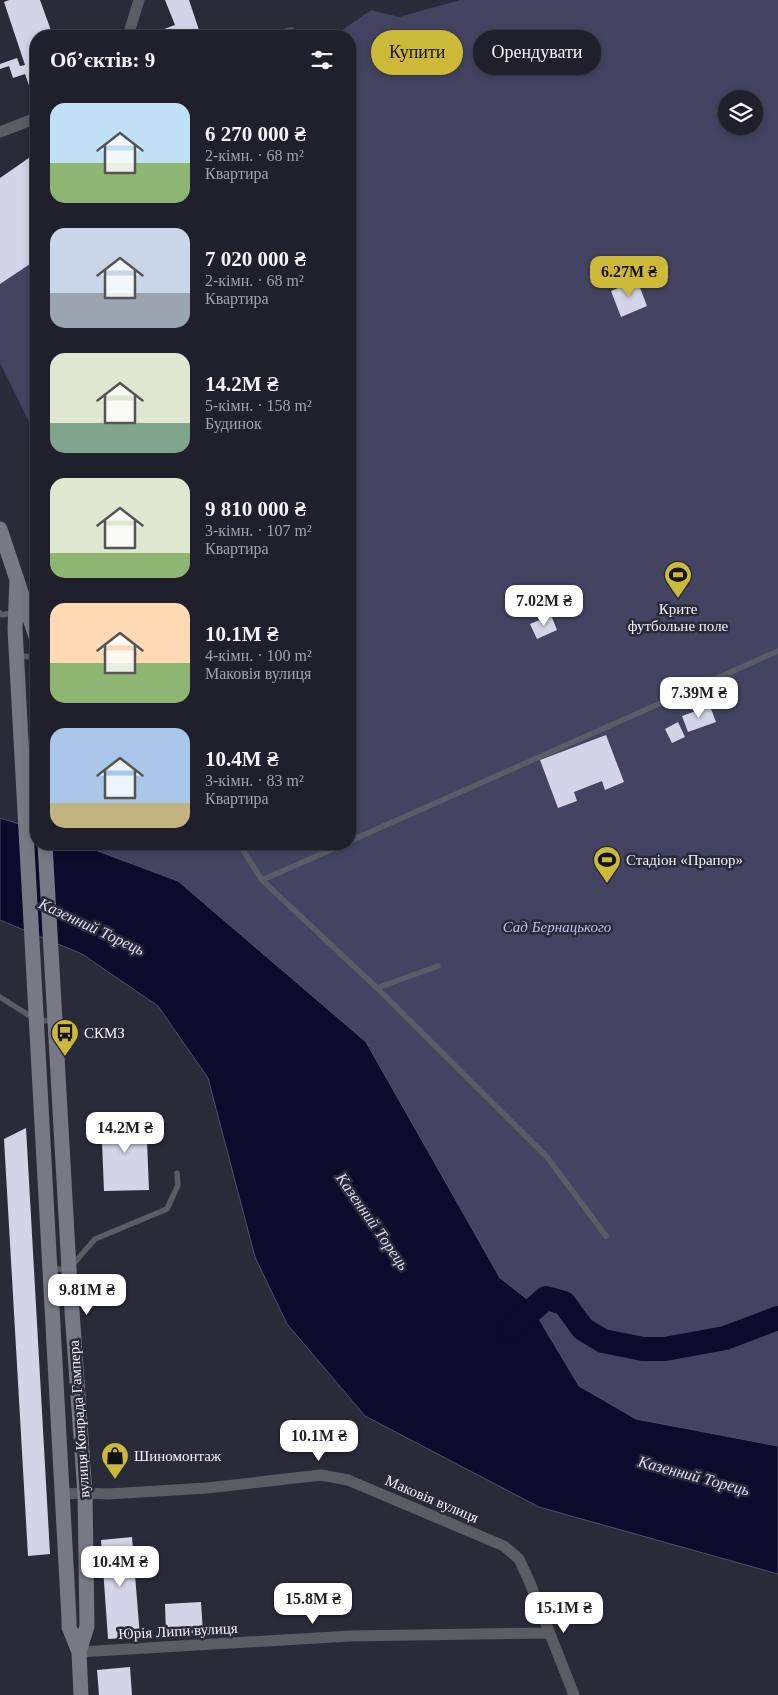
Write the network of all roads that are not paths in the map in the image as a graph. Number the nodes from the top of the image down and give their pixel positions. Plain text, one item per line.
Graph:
1 (139, 0) edge
2 (130, 30) edge
3 (30, 120) edge
4 (0, 132) edge
5 (0, 529) edge
6 (17, 579) junction
7 (16, 611) junction
8 (0, 613) edge
9 (30, 619) edge
10 (778, 651) edge
11 (16, 656) junction
12 (30, 657) edge
13 (356, 838) edge
14 (45, 850) edge
15 (242, 850) edge
16 (330, 850) edge
17 (262, 880) junction
18 (438, 966) dead end
19 (377, 988) junction
20 (0, 997) edge
21 (55, 1020) junction
22 (38, 1021) junction
23 (177, 1173) dead end
24 (606, 1236) dead end
25 (51, 1269) junction
26 (69, 1269) junction
27 (84, 1492) junction
28 (63, 1494) junction
29 (549, 1633) junction
30 (79, 1652) junction
31 (81, 1695) edge
32 (574, 1695) edge

1 - 2 street
3 - 4 street
5 - 6 main road
6 - 7 main road
6 - 9 main road
7 - 8 lane
7 - 11 main road
10 - 13 lane
11 - 12 lane
11 - 22 main road, вулиця Конрада Гампера
14 - 21 main road, вулиця Конрада Гампера
15 - 17 lane
16 - 17 lane
17 - 19 lane
18 - 19 lane
19 - 24 lane
20 - 22 lane
21 - 22 lane
21 - 26 main road, вулиця Конрада Гампера
22 - 25 main road, вулиця Конрада Гампера
23 - 26 lane
25 - 26 lane
25 - 28 main road, вулиця Конрада Гампера
26 - 27 main road, вулиця Конрада Гампера
27 - 28 street, Маковія вулиця
27 - 29 street, Маковія вулиця
27 - 30 main road, вулиця Конрада Гампера
28 - 30 main road, вулиця Конрада Гампера
29 - 30 street, Юрія Липи вулиця
29 - 32 street, Маковія вулиця
30 - 31 main road, вулиця Конрада Гампера

